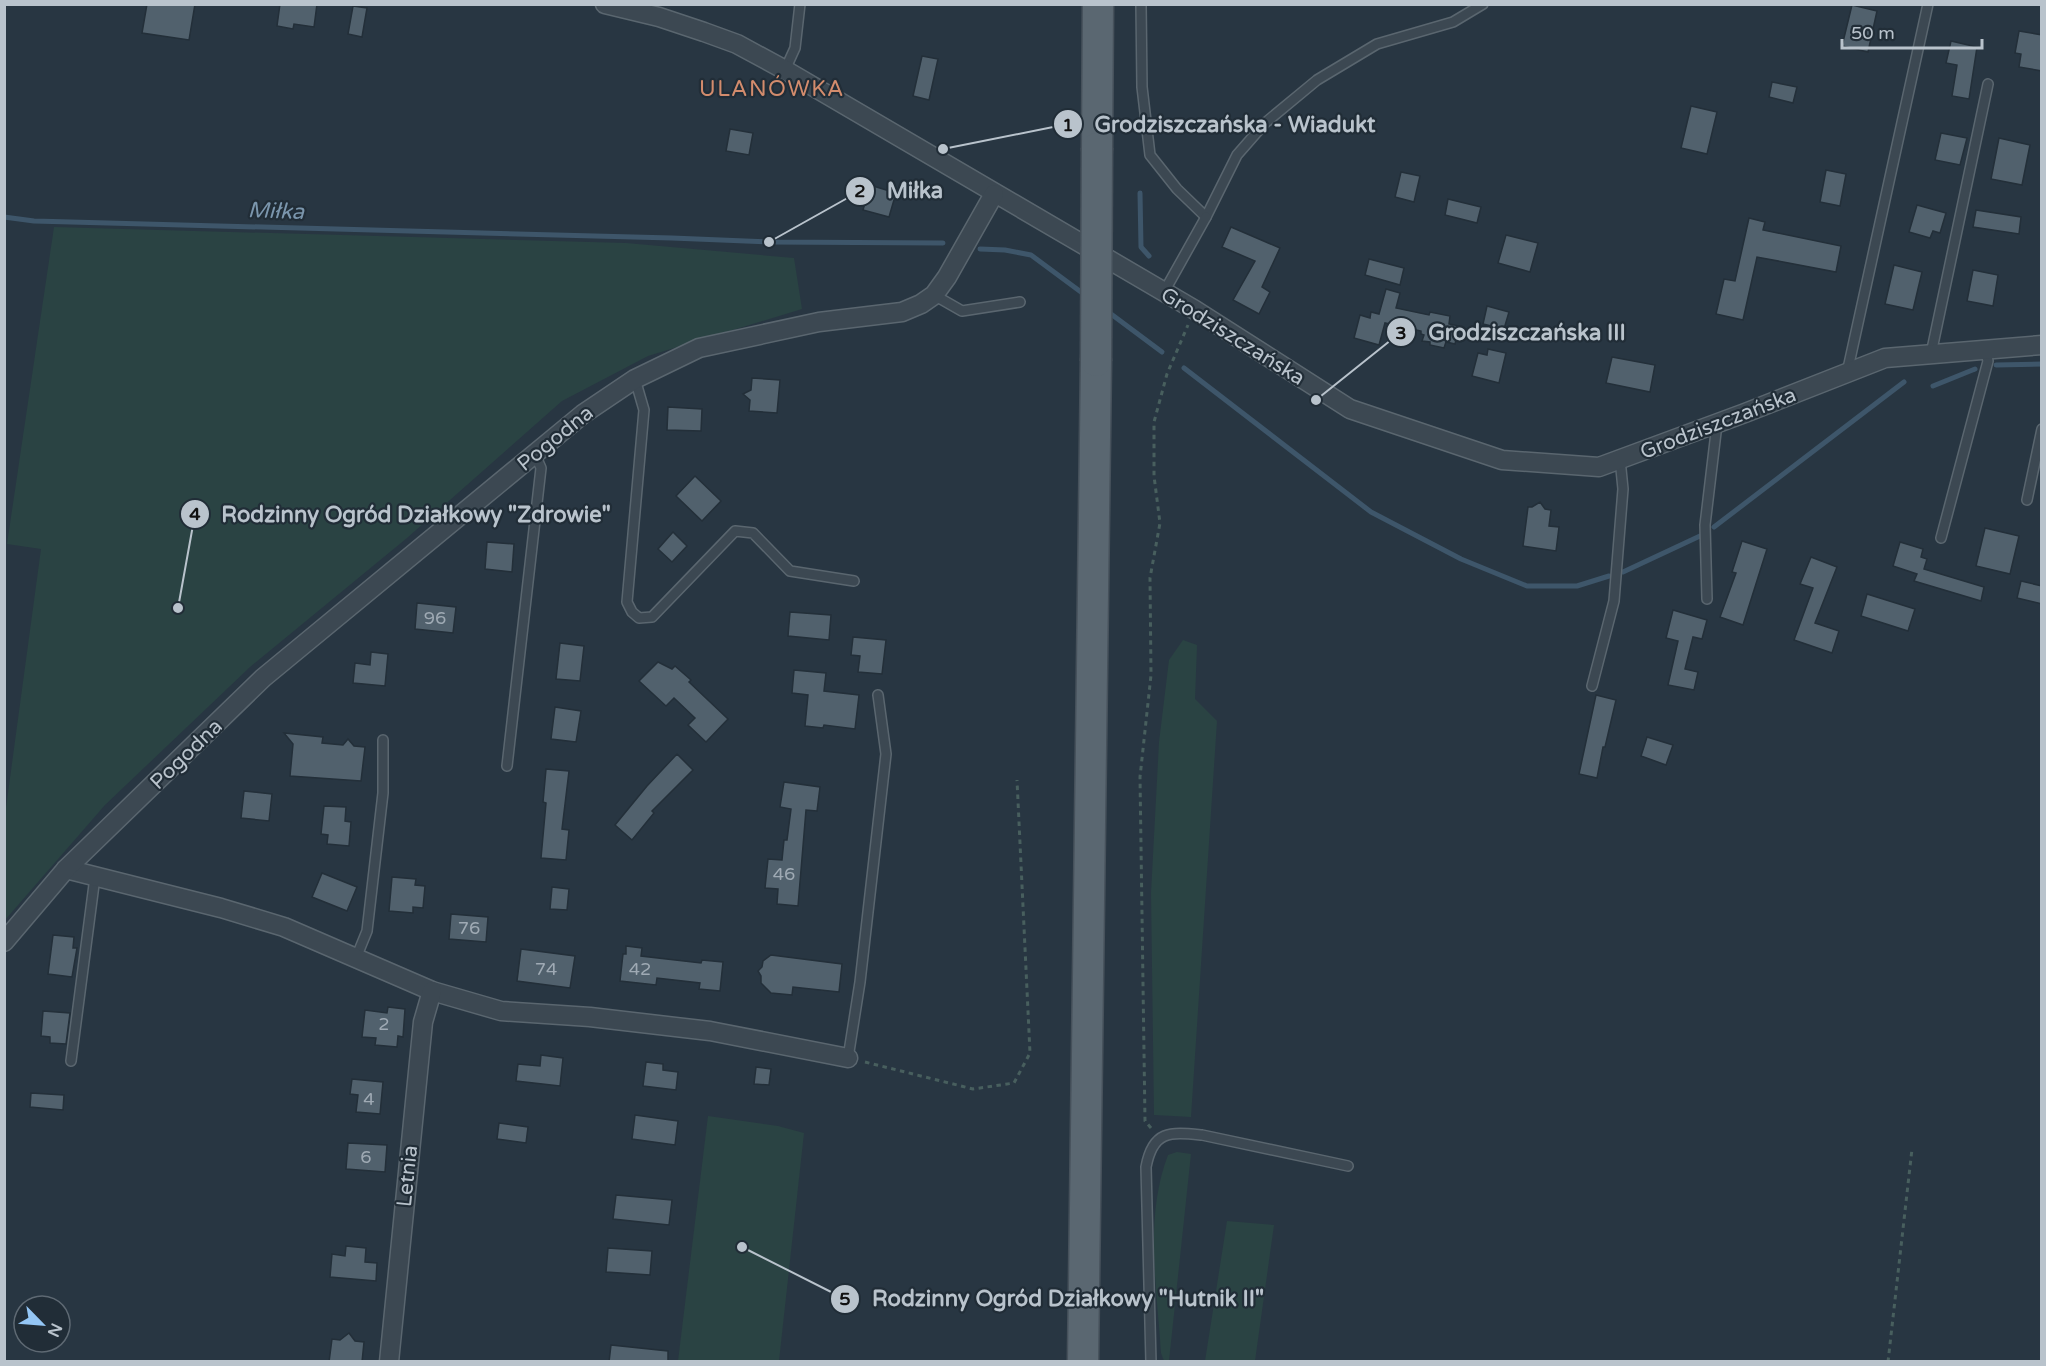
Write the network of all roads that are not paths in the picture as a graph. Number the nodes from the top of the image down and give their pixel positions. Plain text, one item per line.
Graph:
1 (604, 4) edge
2 (800, 4) edge
3 (1098, 4) edge
4 (1141, 4) edge
5 (1483, 4) edge
6 (1928, 4) edge
7 (785, 70) junction
8 (1988, 84) dead end
9 (994, 194) junction
10 (1206, 216) junction
11 (1164, 292) junction
12 (934, 295) junction
13 (1020, 302) dead end
14 (2042, 345) edge
15 (1985, 349) junction
16 (1931, 354) junction
17 (1847, 373) junction
18 (634, 378) junction
19 (1717, 424) junction
20 (2042, 429) edge
21 (535, 454) junction
22 (1620, 459) junction
23 (2027, 500) dead end
24 (1941, 538) dead end
25 (854, 581) dead end
26 (1707, 599) dead end
27 (1592, 686) dead end
28 (878, 695) dead end
29 (383, 740) dead end
30 (507, 765) dead end
31 (66, 869) junction
32 (95, 877) junction
33 (4, 942) edge
34 (356, 958) junction
35 (432, 991) junction
36 (848, 1058) joint
37 (71, 1061) dead end
38 (1348, 1166) dead end
39 (389, 1362) edge
40 (1083, 1362) edge
41 (1151, 1362) edge

1 - 7 street, Grodziszczańska
2 - 7 lane
3 - 40 main road, bridge
4 - 10 lane
5 - 10 lane
6 - 17 lane
7 - 9 street, Grodziszczańska
8 - 16 lane
9 - 11 street, Grodziszczańska
9 - 12 street, Pogodna
10 - 11 lane
11 - 22 street, Grodziszczańska
12 - 13 lane
12 - 18 street, Pogodna
14 - 15 street, Grodziszczańska
15 - 16 street, Grodziszczańska
15 - 24 lane
16 - 17 street, Grodziszczańska
17 - 19 street, Grodziszczańska
18 - 21 street, Pogodna
18 - 25 lane
19 - 22 street, Grodziszczańska
19 - 26 lane
20 - 23 lane
21 - 30 lane
21 - 31 street, Pogodna
22 - 27 lane
28 - 36 lane
29 - 34 lane
31 - 32 street
31 - 33 street, Pogodna
32 - 34 street
32 - 37 lane
34 - 35 street
35 - 36 street
35 - 39 street, Letnia
38 - 41 lane

